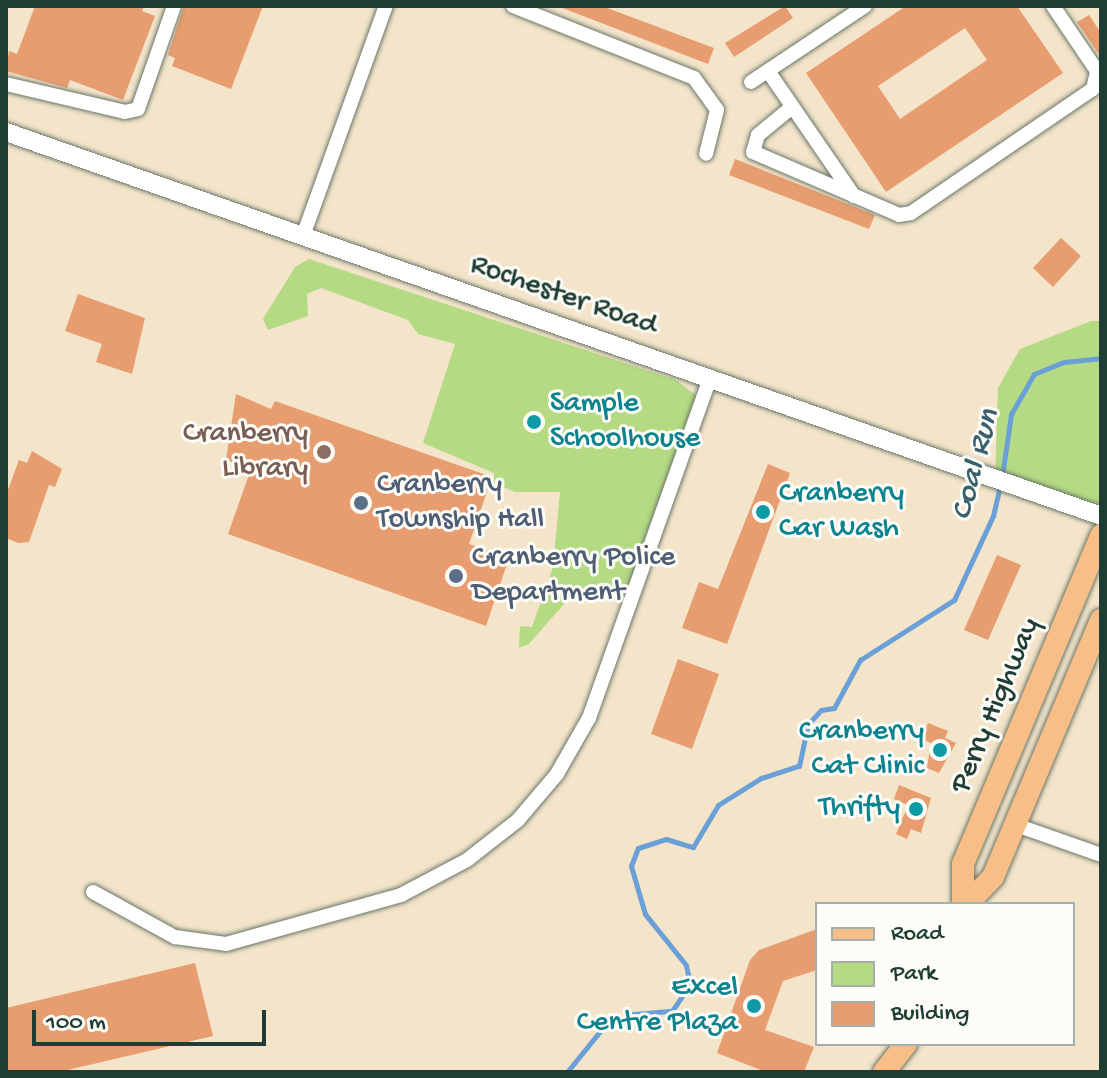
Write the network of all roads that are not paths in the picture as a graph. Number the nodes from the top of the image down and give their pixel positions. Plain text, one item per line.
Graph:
1 (174, 6) edge
2 (386, 6) edge
3 (513, 6) edge
4 (865, 6) edge
5 (1053, 6) edge
6 (768, 71) junction
7 (751, 82) dead end
8 (6, 84) edge
9 (792, 107) junction
10 (6, 132) edge
11 (706, 154) dead end
12 (855, 196) junction
13 (303, 236) junction
14 (710, 379) junction
15 (1101, 516) edge
16 (1101, 535) edge
17 (1101, 620) edge
18 (1016, 825) junction
19 (1101, 855) edge
20 (93, 892) dead end
21 (965, 902) edge
22 (967, 902) edge
23 (904, 1056) edge
24 (884, 1072) edge

1 - 8 street
2 - 13 street
3 - 11 street
4 - 6 street
5 - 12 street
6 - 7 street
6 - 9 street
9 - 12 street
9 - 12 street
10 - 13 street, Rochester Road
13 - 14 street, Rochester Road
14 - 15 street, Rochester Road
14 - 20 street
16 - 21 main road, Perry Highway
17 - 18 main road, Perry Highway
18 - 19 street
18 - 22 main road, Perry Highway
23 - 24 main road

